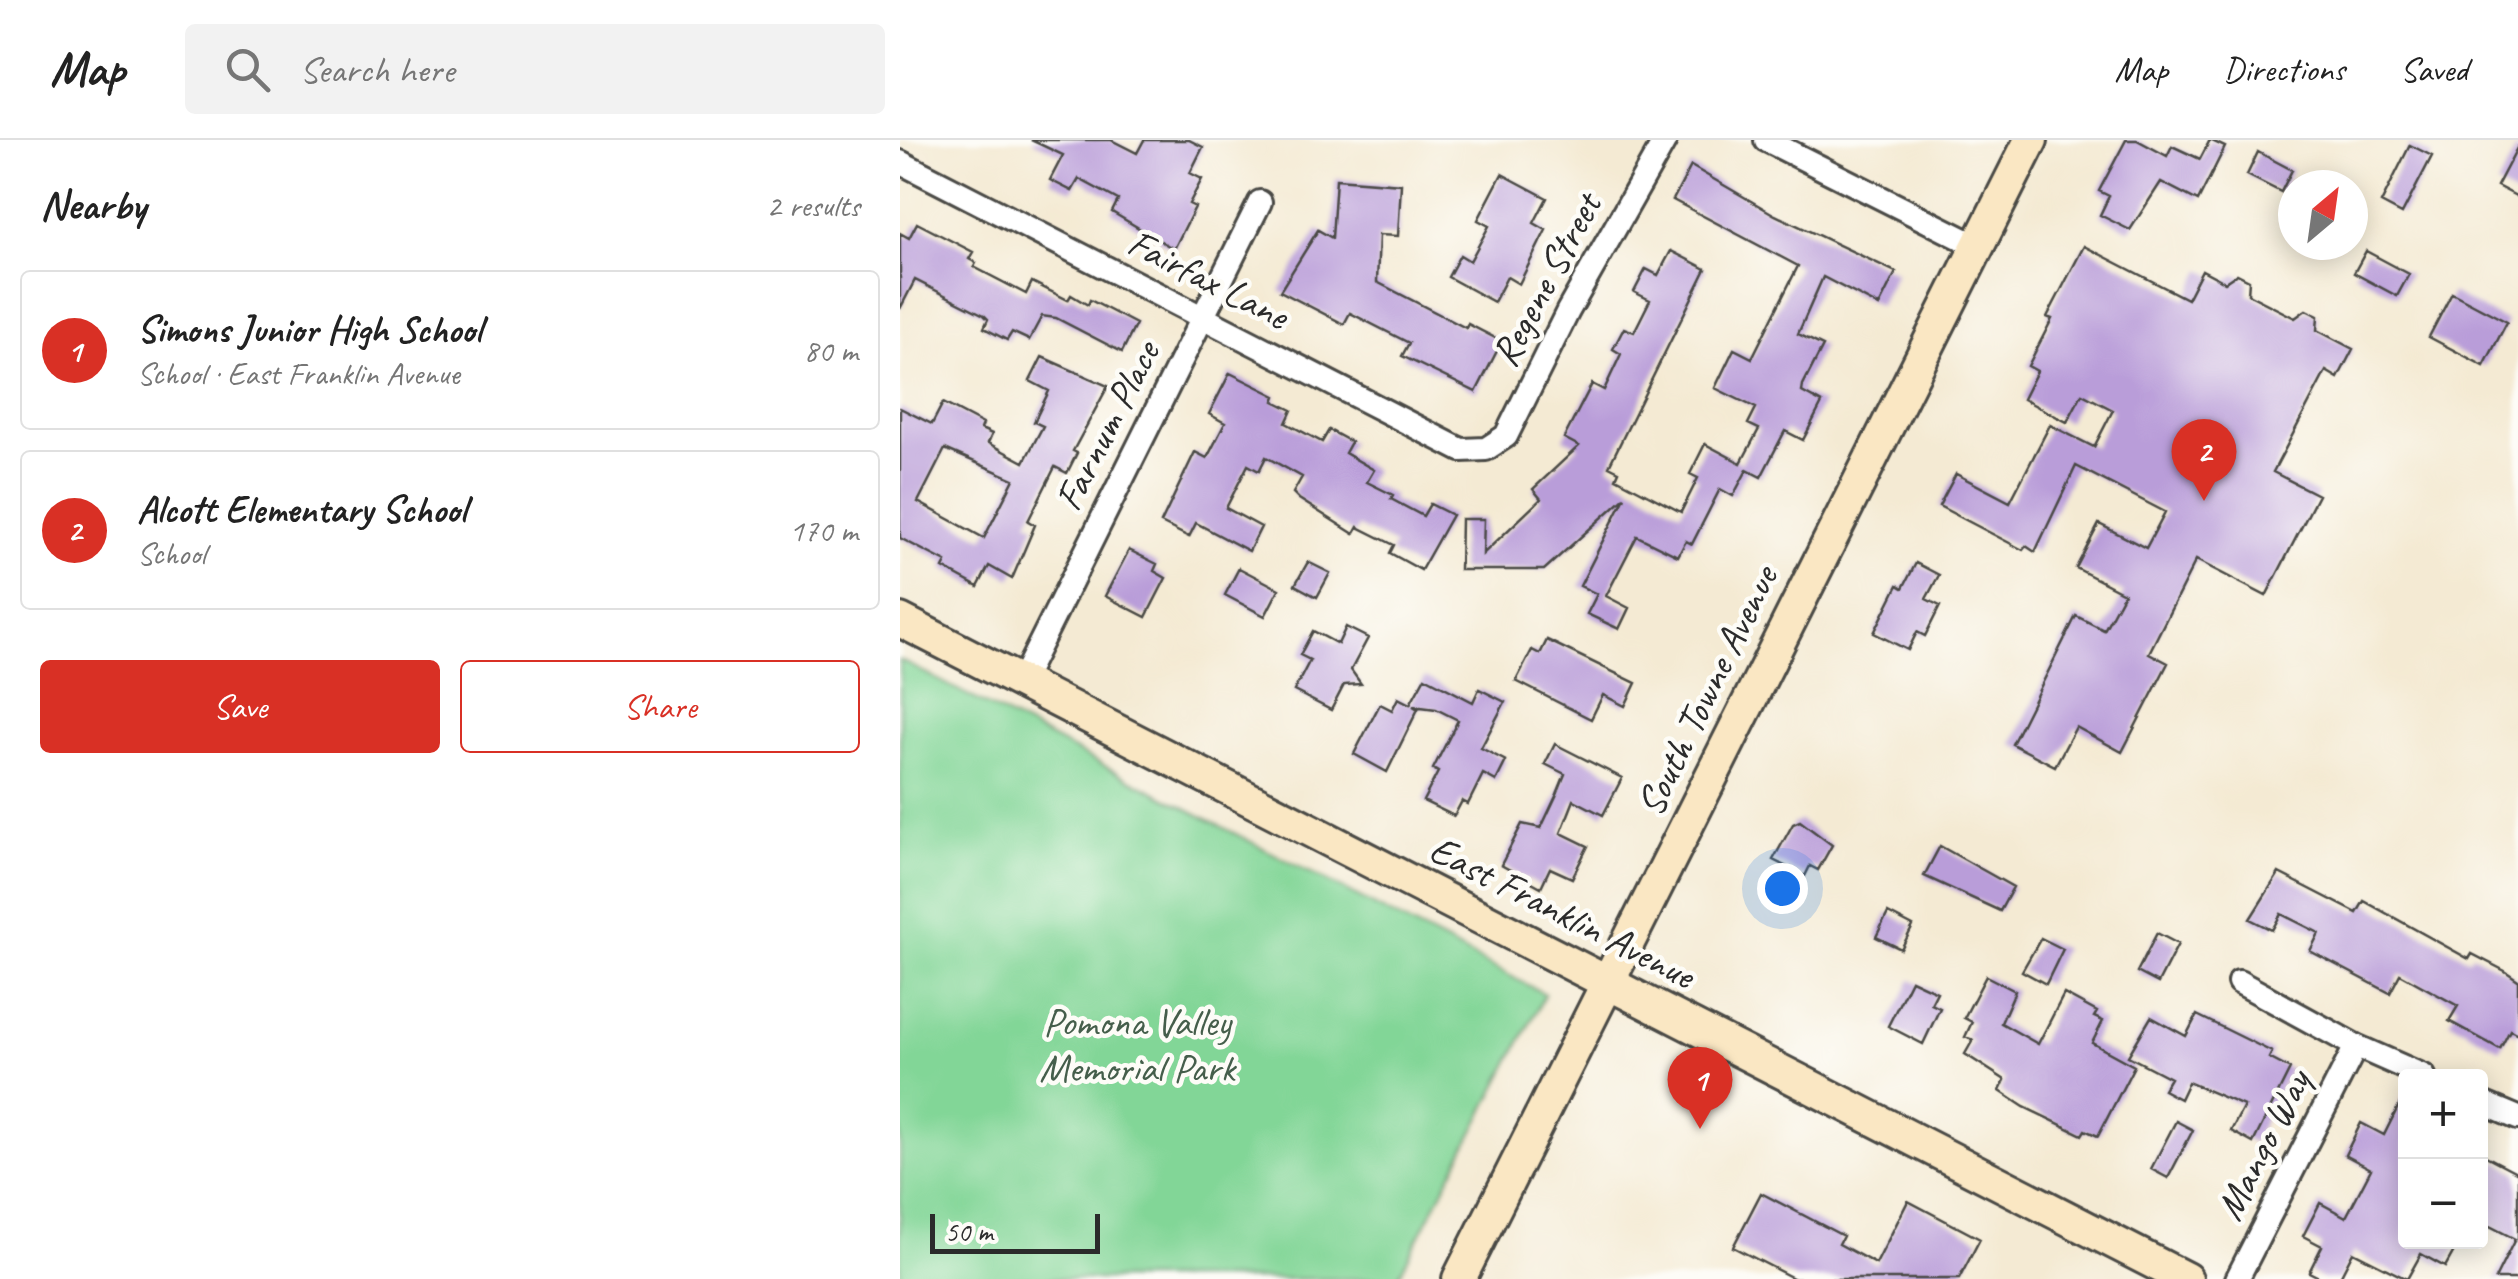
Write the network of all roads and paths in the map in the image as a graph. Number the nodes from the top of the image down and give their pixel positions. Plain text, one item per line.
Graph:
1 (1665, 140) edge
2 (1766, 140) edge
3 (2031, 140) edge
4 (900, 162) edge
5 (1260, 202) dead end
6 (1975, 245) junction
7 (1203, 318) junction
8 (1486, 449) joint
9 (900, 620) edge
10 (1020, 684) junction
11 (2239, 982) dead end
12 (1610, 984) junction
13 (2356, 1046) junction
14 (2408, 1069) edge
15 (2488, 1105) edge
16 (2518, 1118) edge
17 (1458, 1279) edge
18 (2186, 1279) edge
19 (2237, 1279) edge

1 - 8 street, Regene Street
2 - 6 street
3 - 6 street, South Towne Avenue
4 - 7 street, Fairfax Lane
5 - 7 street, Farnum Place
6 - 12 street, South Towne Avenue
7 - 8 street, Fairfax Lane
7 - 10 street, Farnum Place
9 - 10 street, East Franklin Avenue
10 - 12 street, East Franklin Avenue
11 - 13 street
12 - 17 street, South Towne Avenue
12 - 18 street, East Franklin Avenue
13 - 14 street
13 - 19 street, Mango Way
15 - 16 street

